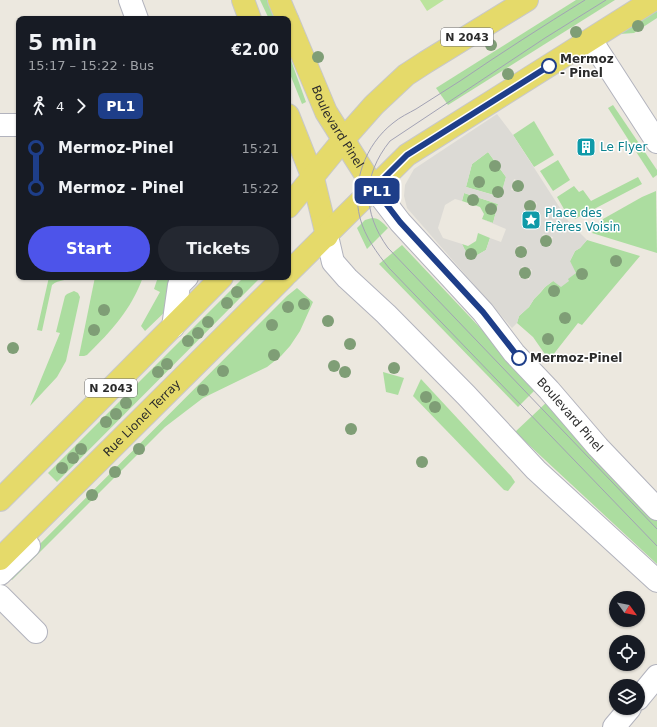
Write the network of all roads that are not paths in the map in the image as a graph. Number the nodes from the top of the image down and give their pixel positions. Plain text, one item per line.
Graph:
1 (130, 0) edge
2 (243, 0) edge
3 (279, 0) edge
4 (527, 0) edge
5 (653, 0) edge
6 (136, 16) edge
7 (249, 16) edge
8 (286, 16) edge
9 (291, 27) edge
10 (591, 40) junction
11 (291, 123) edge
12 (16, 125) edge
13 (0, 126) edge
14 (343, 140) junction
15 (657, 142) edge
16 (313, 178) junction
17 (374, 188) junction
18 (291, 204) edge
19 (327, 236) junction
20 (291, 270) edge
21 (184, 280) edge
22 (219, 280) edge
23 (281, 280) edge
24 (169, 330) junction
25 (163, 397) junction
26 (0, 486) edge
27 (0, 500) edge
28 (657, 510) edge
29 (0, 559) edge
30 (0, 574) edge
31 (657, 581) edge
32 (0, 596) edge
33 (36, 632) dead end
34 (657, 676) edge
35 (645, 691) edge
36 (624, 715) edge
37 (614, 727) edge

1 - 6 street
2 - 7 main road
3 - 8 main road, Boulevard Pinel
4 - 14 main road, N 2043
5 - 10 main road
9 - 14 main road, Boulevard Pinel
10 - 15 street
10 - 17 main road
11 - 16 main road
12 - 13 street
14 - 16 main road, N 2043
14 - 17 main road, Boulevard Pinel
16 - 18 main road, N 2043
16 - 19 main road
17 - 19 main road
17 - 28 street, Boulevard Pinel
19 - 20 main road
19 - 31 street
21 - 24 street
22 - 24 main road, N 2043
23 - 25 main road, Rue Lionel Terray
24 - 26 street
24 - 27 main road, N 2043
25 - 29 main road, Rue Lionel Terray
25 - 30 street
32 - 33 street
34 - 35 street
36 - 37 street

